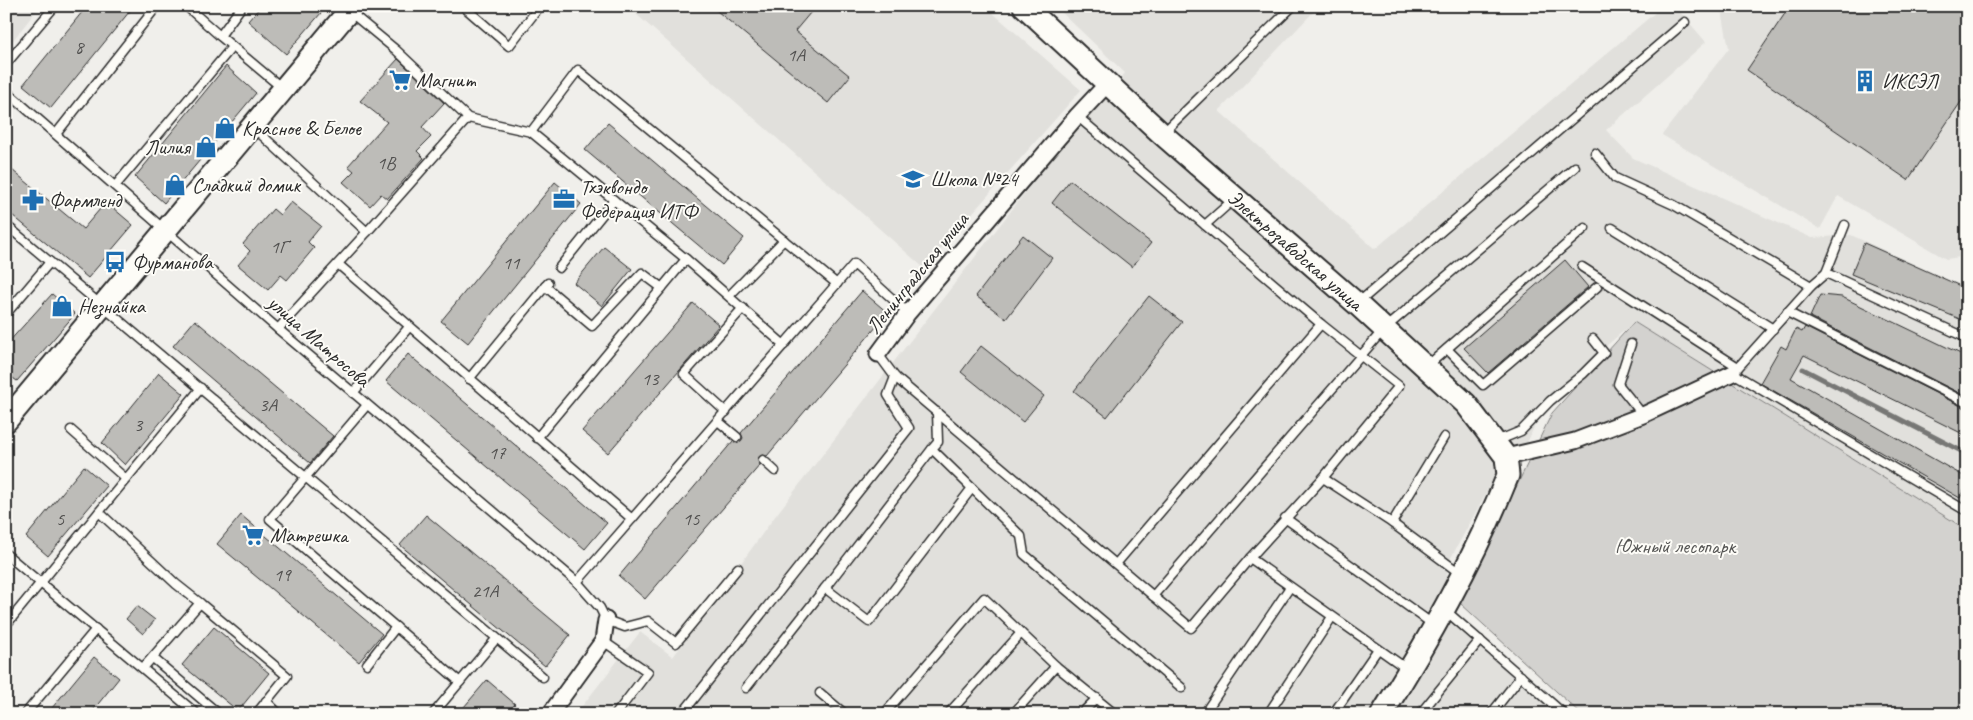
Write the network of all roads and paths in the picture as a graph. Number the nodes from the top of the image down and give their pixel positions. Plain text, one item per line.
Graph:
1 (55, 6) edge
2 (157, 6) edge
3 (186, 6) edge
4 (242, 6) edge
5 (463, 6) edge
6 (540, 6) edge
7 (1024, 6) edge
8 (1293, 6) edge
9 (351, 9) edge
10 (1685, 22) dead end
11 (220, 36) junction
12 (232, 47) junction
13 (6, 64) edge
14 (1107, 84) junction
15 (283, 90) junction
16 (6, 91) edge
17 (1077, 116) junction
18 (468, 118) junction
19 (252, 126) junction
20 (531, 132) junction
21 (56, 134) junction
22 (1162, 134) junction
23 (1594, 153) dead end
24 (1575, 167) dead end
25 (116, 185) junction
26 (1235, 198) junction
27 (614, 200) junction
28 (6, 225) edge
29 (1205, 225) junction
30 (1845, 225) dead end
31 (1584, 228) dead end
32 (1612, 228) dead end
33 (166, 230) junction
34 (367, 232) junction
35 (784, 240) junction
36 (686, 259) junction
37 (50, 262) junction
38 (338, 264) junction
39 (1582, 267) dead end
40 (559, 268) dead end
41 (1826, 273) junction
42 (837, 284) junction
43 (1811, 286) junction
44 (1596, 287) dead end
45 (662, 288) junction
46 (729, 296) junction
47 (1357, 304) junction
48 (103, 305) junction
49 (743, 308) junction
50 (1787, 312) junction
51 (908, 313) junction
52 (6, 314) edge
53 (1321, 324) junction
54 (409, 327) junction
55 (1773, 328) junction
56 (278, 329) junction
57 (1384, 329) junction
58 (1967, 338) edge
59 (1593, 339) dead end
60 (1631, 344) dead end
61 (784, 345) junction
62 (1447, 349) junction
63 (878, 354) joint
64 (1360, 356) junction
65 (1426, 368) junction
66 (1735, 370) junction
67 (895, 377) junction
68 (469, 380) junction
69 (201, 388) junction
70 (353, 393) junction
71 (1967, 403) edge
72 (367, 405) junction
73 (726, 412) junction
74 (937, 412) junction
75 (9, 413) edge
76 (1643, 415) junction
77 (718, 421) junction
78 (71, 430) dead end
79 (737, 437) dead end
80 (1444, 437) dead end
81 (537, 438) junction
82 (932, 448) junction
83 (1501, 449) junction
84 (763, 460) dead end
85 (775, 471) dead end
86 (305, 478) junction
87 (1323, 478) junction
88 (126, 479) junction
89 (972, 488) junction
90 (1967, 506) edge
91 (99, 512) junction
92 (1285, 518) junction
93 (632, 520) junction
94 (1392, 523) junction
95 (6, 554) edge
96 (1250, 558) junction
97 (1116, 564) junction
98 (738, 568) dead end
99 (1462, 575) junction
100 (577, 582) junction
101 (42, 583) junction
102 (1290, 587) junction
103 (825, 588) junction
104 (1154, 596) junction
105 (200, 603) junction
106 (1332, 617) junction
107 (1439, 617) junction
108 (606, 620) junction
109 (6, 624) edge
110 (396, 628) junction
111 (96, 629) junction
112 (1021, 633) junction
113 (496, 639) junction
114 (1480, 640) junction
115 (603, 641) junction
116 (1378, 649) junction
117 (153, 658) junction
118 (366, 664) dead end
119 (1056, 666) junction
120 (143, 668) junction
121 (1409, 671) junction
122 (1521, 676) junction
123 (543, 677) dead end
124 (460, 682) junction
125 (746, 688) dead end
126 (1182, 688) dead end
127 (820, 693) dead end
128 (1097, 698) junction
129 (266, 701) junction
130 (684, 711) edge
131 (1563, 713) edge
132 (25, 714) edge
133 (197, 714) edge
134 (219, 714) edge
135 (256, 714) edge
136 (279, 714) edge
137 (433, 714) edge
138 (550, 714) edge
139 (616, 714) edge
140 (694, 714) edge
141 (845, 714) edge
142 (884, 714) edge
143 (948, 714) edge
144 (1013, 714) edge
145 (1081, 714) edge
146 (1115, 714) edge
147 (1204, 714) edge
148 (1268, 714) edge
149 (1333, 714) edge
150 (1382, 714) edge
151 (1420, 714) edge
152 (1491, 714) edge

1 - 13 lane
2 - 21 lane
3 - 11 lane
4 - 11 lane
5 - 6 lane
7 - 14 street, Электрозаводская улица
8 - 22 lane
9 - 15 street
9 - 18 lane
10 - 47 lane
11 - 12 lane
12 - 15 lane
12 - 25 lane
14 - 17 street, Ленинградская улица
14 - 22 street, Электрозаводская улица
15 - 19 street
16 - 21 lane, улица Матросова
17 - 29 lane
17 - 51 street, Ленинградская улица
18 - 20 lane
18 - 34 lane
19 - 33 street
19 - 34 lane
20 - 27 lane
20 - 35 lane
21 - 25 lane, улица Матросова
22 - 26 street, Электрозаводская улица
23 - 43 lane
24 - 57 lane
25 - 33 lane, улица Матросова
26 - 29 lane
26 - 47 street, Электрозаводская улица
27 - 36 lane
27 - 40 lane
28 - 37 lane
29 - 53 lane
30 - 41 lane
31 - 62 lane
32 - 55 lane
33 - 48 street
33 - 56 lane, улица Матросова
34 - 38 lane
35 - 42 lane
35 - 46 lane
36 - 45 lane
36 - 46 lane
37 - 48 lane
37 - 52 lane
38 - 54 lane
38 - 56 lane
39 - 66 lane
41 - 43 lane
41 - 58 lane
42 - 51 lane
42 - 61 lane
43 - 50 lane
44 - 62 lane
45 - 68 lane
45 - 81 lane
46 - 49 lane
47 - 57 street, Электрозаводская улица
48 - 69 lane
48 - 75 street
49 - 61 lane
49 - 73 lane
50 - 55 lane
50 - 71 lane
51 - 63 street, Ленинградская улица
53 - 64 lane
53 - 97 lane
54 - 68 lane
54 - 70 lane
55 - 66 lane
56 - 70 lane, улица Матросова
57 - 64 lane
57 - 65 street, Электрозаводская улица
59 - 83 lane
60 - 76 lane
61 - 73 lane
62 - 65 lane
63 - 67 lane
64 - 87 lane
64 - 104 lane
65 - 83 street, Электрозаводская улица
66 - 76 street
66 - 90 lane
67 - 74 lane
67 - 130 lane
68 - 81 lane
69 - 86 lane
69 - 88 lane
70 - 72 lane, улица Матросова
72 - 86 lane
72 - 100 lane, улица Матросова
73 - 77 lane
74 - 82 lane
74 - 97 lane
76 - 83 street
77 - 79 lane
77 - 93 lane
78 - 88 lane
80 - 94 lane
81 - 93 lane
82 - 89 lane
82 - 103 lane
83 - 99 street
84 - 85 lane
86 - 110 lane
86 - 113 lane
87 - 92 lane
87 - 94 lane
88 - 91 lane
89 - 103 lane
89 - 126 lane
91 - 101 lane
91 - 105 lane
92 - 96 lane
92 - 107 lane
93 - 100 lane
94 - 99 lane
95 - 101 lane
96 - 102 lane
96 - 104 lane
97 - 104 lane
98 - 108 lane
99 - 107 street
100 - 108 lane, улица Матросова
101 - 109 lane
101 - 111 lane
102 - 106 lane
102 - 147 lane
103 - 125 lane
105 - 117 lane
105 - 129 lane
106 - 116 lane
106 - 148 lane
107 - 114 lane
107 - 121 street
108 - 115 street
110 - 118 lane
110 - 124 lane
111 - 120 lane
111 - 132 lane
112 - 119 lane
112 - 142 lane
112 - 143 lane
113 - 123 lane
113 - 124 lane
114 - 122 lane
114 - 151 lane
115 - 138 street
115 - 139 lane
116 - 121 lane
116 - 149 lane
117 - 120 lane
117 - 134 lane
119 - 128 lane
119 - 144 lane
120 - 133 lane
121 - 150 street
122 - 131 lane
122 - 152 lane
124 - 137 lane
127 - 141 lane
128 - 145 lane
128 - 146 lane
129 - 135 lane
129 - 136 lane
130 - 140 lane

